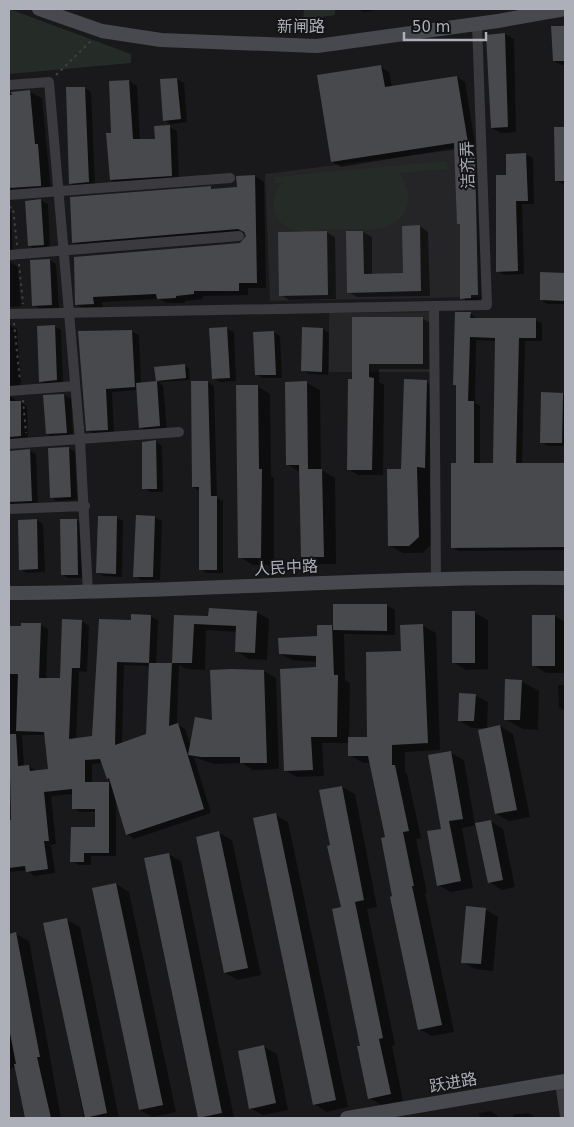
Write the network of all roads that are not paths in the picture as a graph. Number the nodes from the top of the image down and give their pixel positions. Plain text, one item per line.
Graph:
1 (39, 9) edge
2 (565, 9) edge
3 (520, 13) edge
4 (477, 24) junction
5 (9, 84) edge
6 (230, 178) dead end
7 (59, 192) junction
8 (9, 195) edge
9 (239, 236) dead end
10 (64, 250) junction
11 (9, 255) edge
12 (434, 307) junction
13 (9, 314) edge
14 (70, 314) junction
15 (75, 386) junction
16 (9, 390) edge
17 (178, 432) dead end
18 (80, 440) junction
19 (9, 444) edge
20 (85, 506) junction
21 (9, 509) edge
22 (436, 578) junction
23 (565, 578) edge
24 (88, 592) junction
25 (9, 593) edge
26 (563, 1082) edge
27 (565, 1117) edge
28 (347, 1118) edge

1 - 4 street, 新闸路
2 - 3 street, 新闸路
3 - 4 street, 新闸路
4 - 12 street, 洁齐弄
5 - 7 street
6 - 7 street
7 - 8 street
7 - 10 street
9 - 10 street
10 - 11 street
10 - 14 street
12 - 14 street
12 - 22 street
13 - 14 street
14 - 15 street
15 - 16 street
15 - 18 street
17 - 18 street
18 - 19 street
18 - 20 street
20 - 21 street
20 - 24 street
22 - 23 street, 人民中路
22 - 24 street, 人民中路
24 - 25 street, 人民中路
26 - 27 street
26 - 28 street, 跃进路

